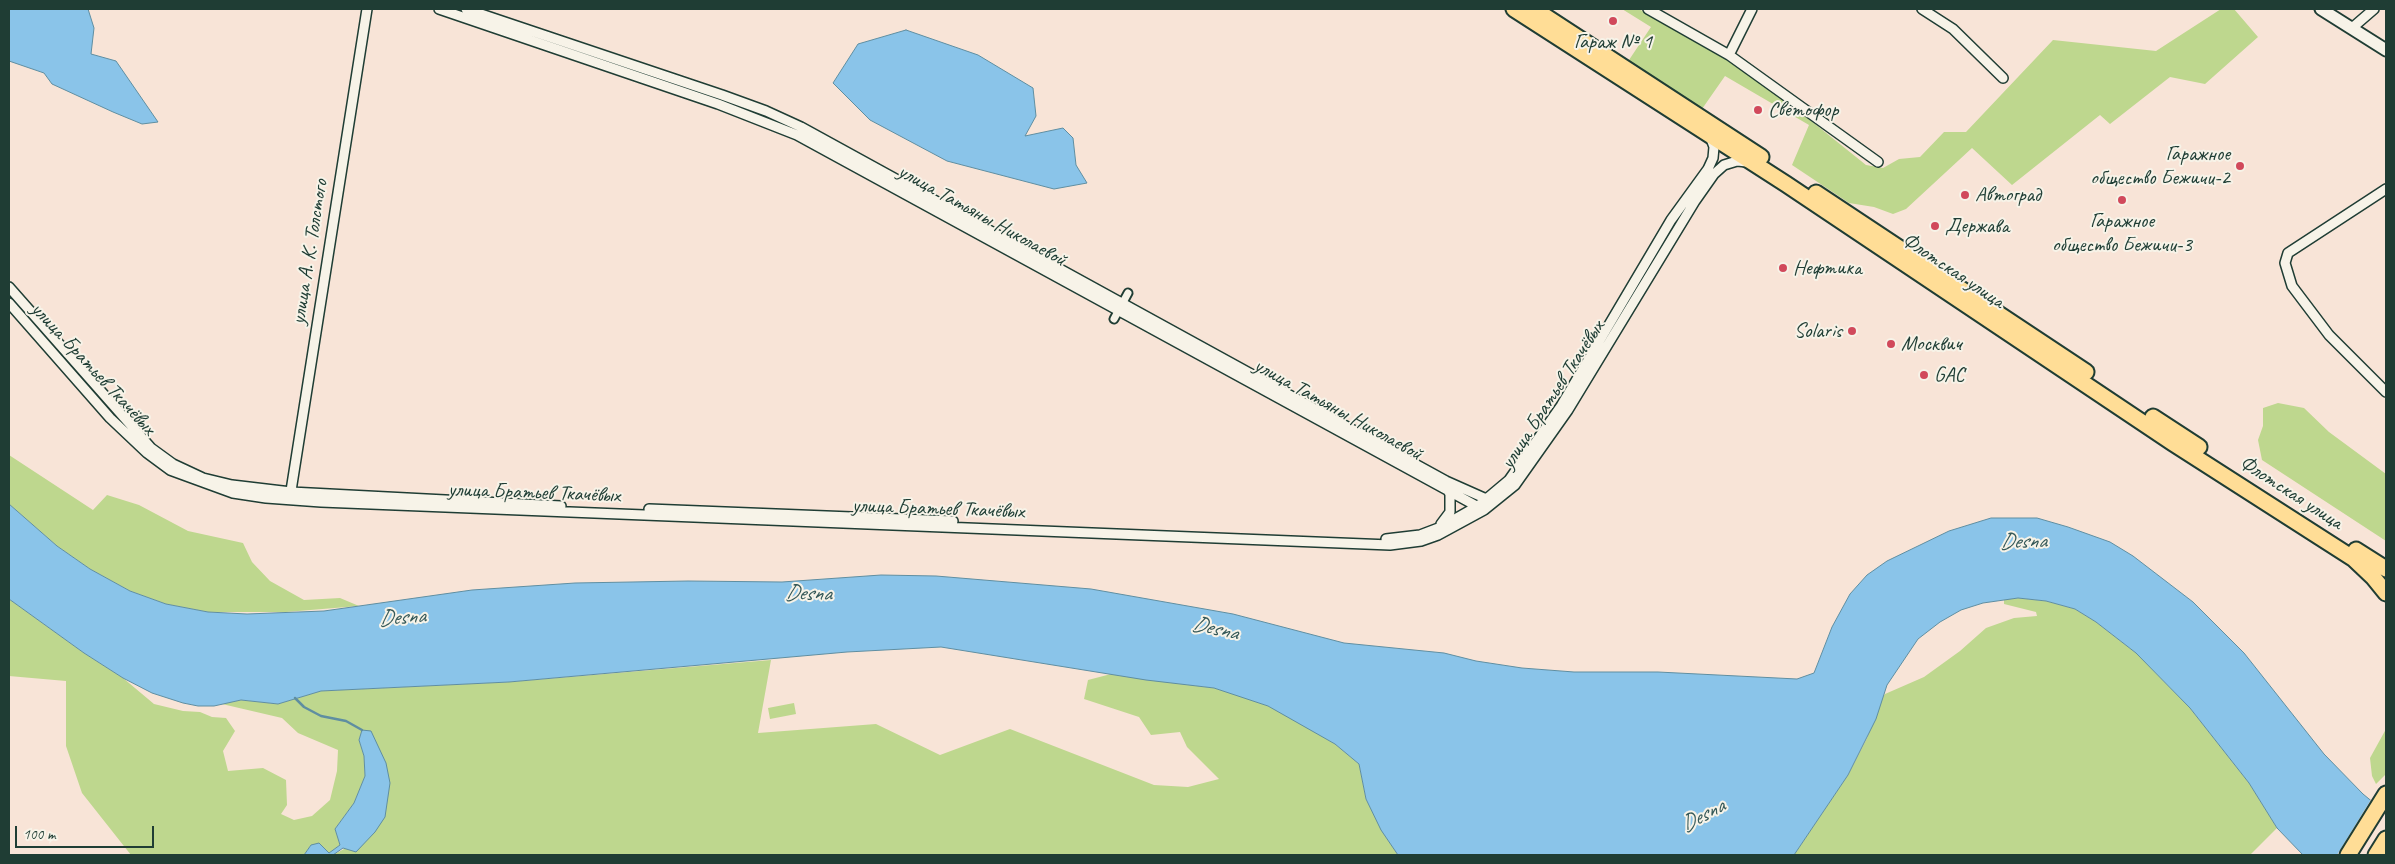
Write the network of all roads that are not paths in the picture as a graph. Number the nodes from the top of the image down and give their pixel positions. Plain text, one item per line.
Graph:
1 (367, 9) edge
2 (439, 9) edge
3 (466, 9) edge
4 (1514, 9) edge
5 (1534, 9) edge
6 (1648, 9) edge
7 (1752, 9) edge
8 (1922, 9) edge
9 (2322, 9) edge
10 (2374, 9) edge
11 (2352, 28) junction
12 (2386, 50) edge
13 (1730, 55) junction
14 (2003, 78) dead end
15 (1710, 136) junction
16 (1878, 162) dead end
17 (1752, 163) junction
18 (2385, 189) edge
19 (9, 287) edge
20 (1128, 293) dead end
21 (9, 303) edge
22 (1119, 311) junction
23 (2386, 392) edge
24 (1449, 486) junction
25 (290, 496) junction
26 (1492, 499) junction
27 (1481, 508) junction
28 (1436, 529) junction
29 (2369, 565) junction
30 (2386, 569) edge
31 (2386, 593) edge
32 (2386, 794) edge
33 (2386, 839) edge
34 (2348, 855) edge
35 (2376, 855) edge

1 - 25 street, улица А. К. Толстого
2 - 22 street, улица Татьяны Николаевой
3 - 22 street, улица Татьяны Николаевой
4 - 15 main road, Флотская улица
5 - 29 main road, Флотская улица
6 - 13 street
7 - 13 street
8 - 14 street
9 - 11 street
10 - 11 street
11 - 12 street
13 - 16 street
15 - 17 main road, Флотская улица
15 - 26 street, улица Братьев Ткачёвых
17 - 26 street, улица Братьев Ткачёвых
17 - 29 main road, Флотская улица
18 - 23 street
19 - 25 street, улица Братьев Ткачёвых
20 - 22 street
21 - 25 street, улица Братьев Ткачёвых
22 - 24 street, улица Татьяны Николаевой
24 - 26 street
24 - 27 street, улица Татьяны Николаевой
24 - 28 street
25 - 27 street, улица Братьев Ткачёвых
25 - 28 street, улица Братьев Ткачёвых
26 - 27 street, улица Братьев Ткачёвых
27 - 28 street, улица Братьев Ткачёвых
29 - 30 main road
29 - 31 main road
32 - 34 main road
33 - 35 main road

